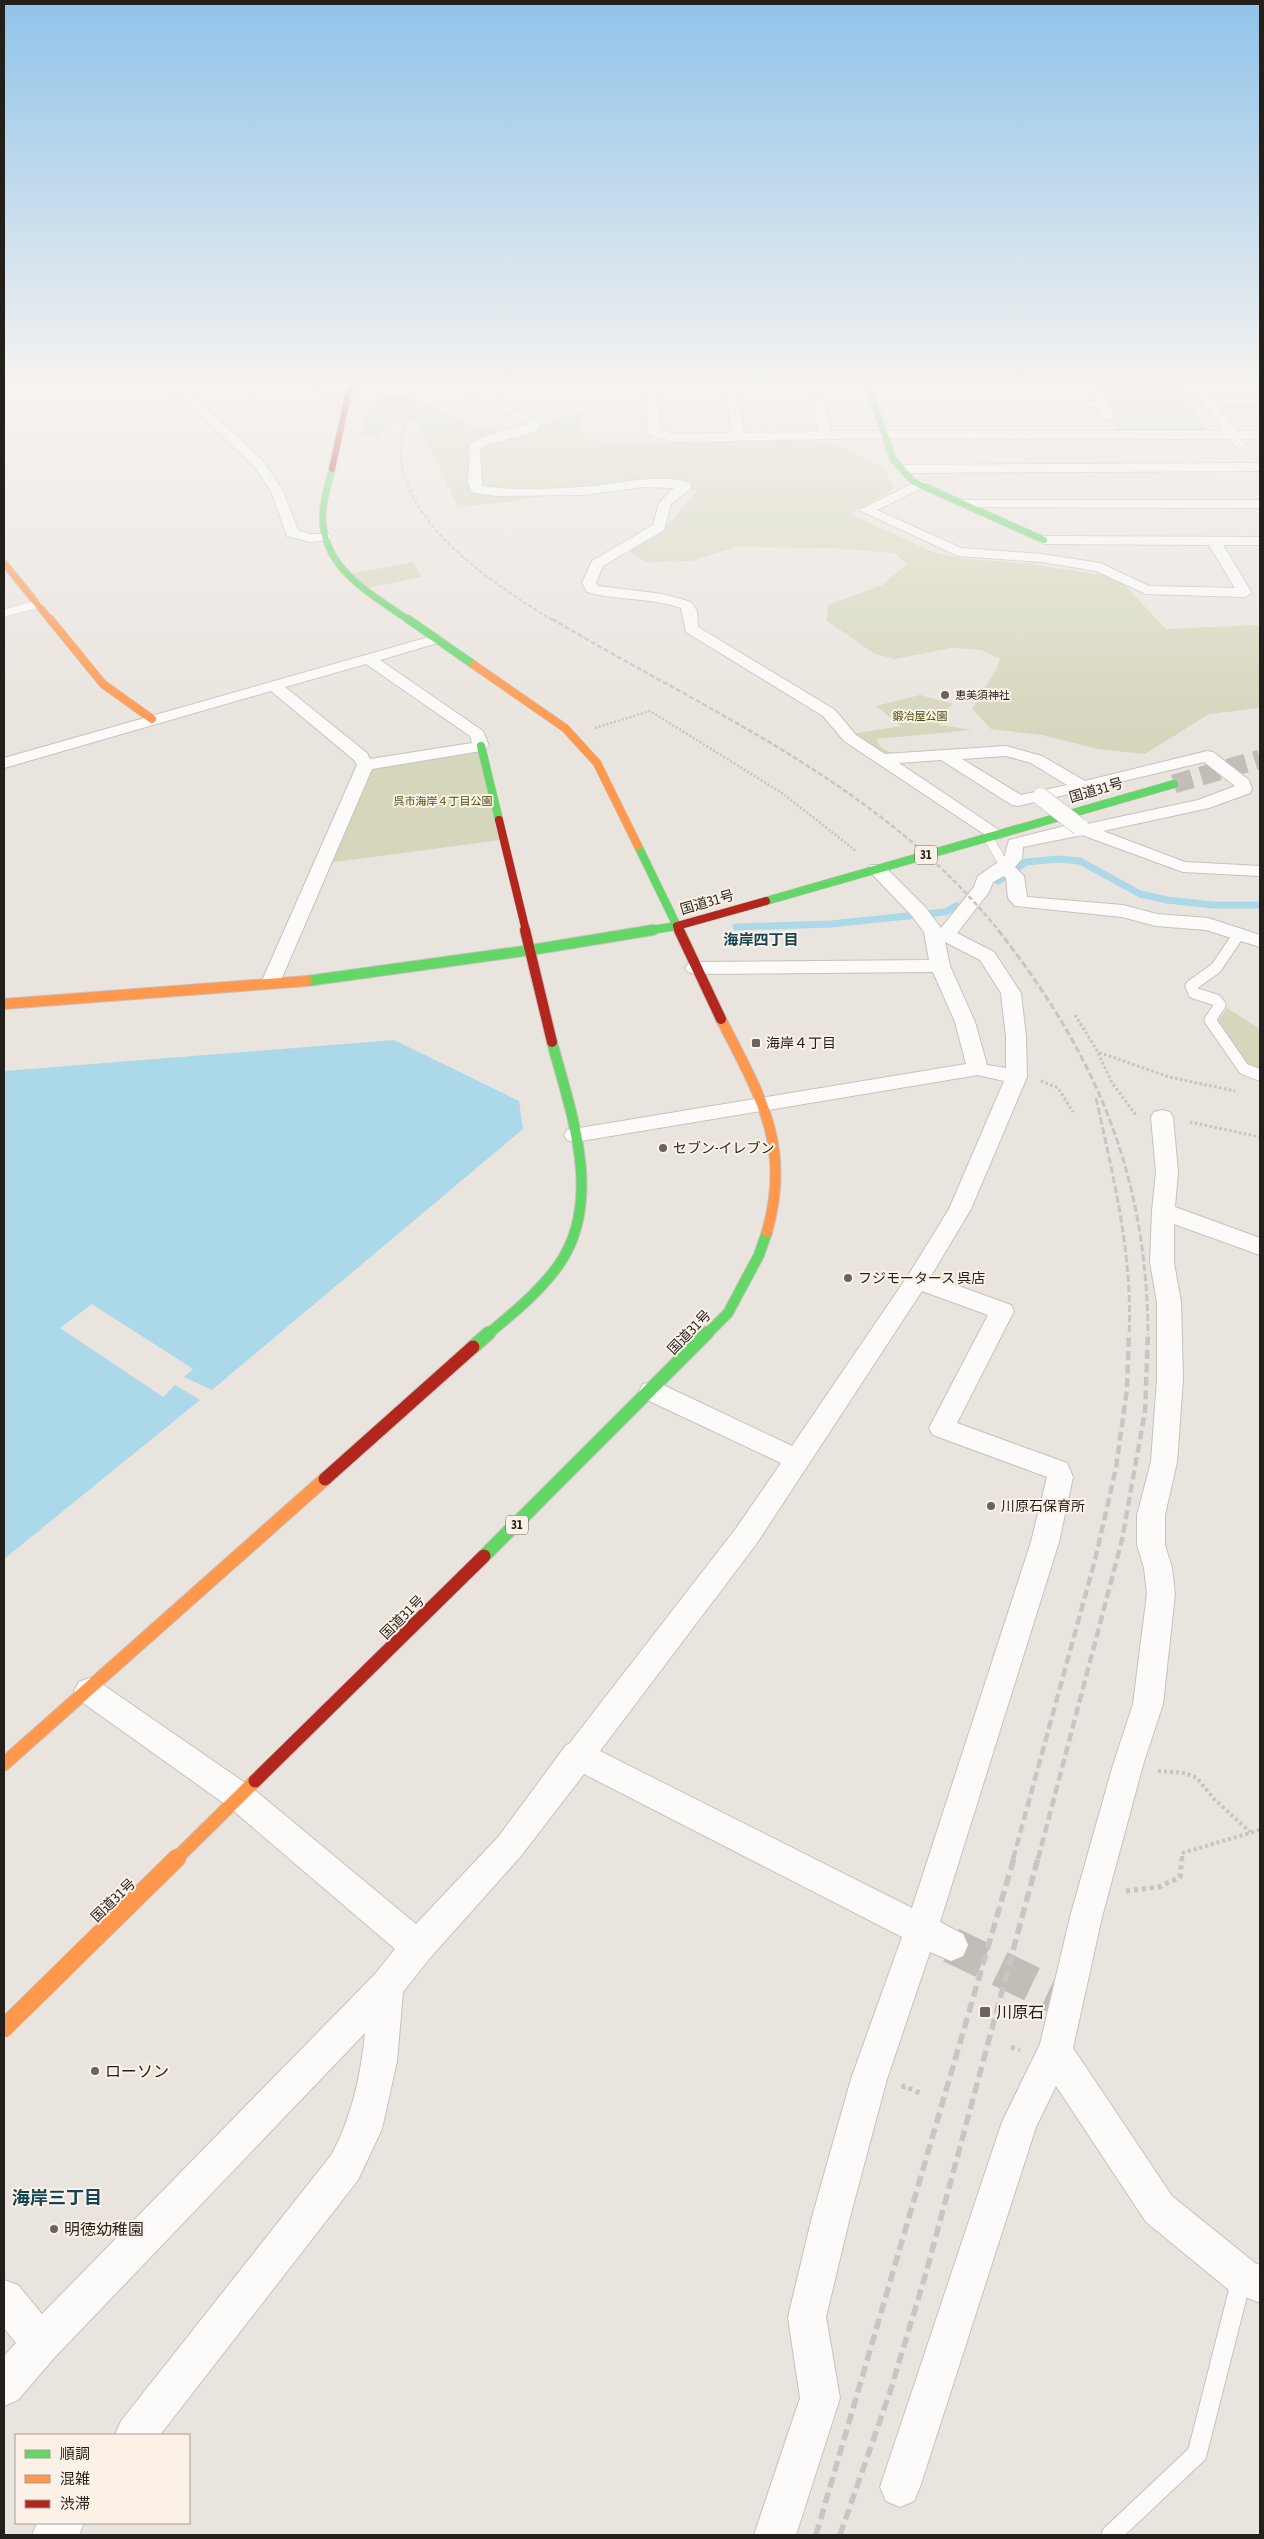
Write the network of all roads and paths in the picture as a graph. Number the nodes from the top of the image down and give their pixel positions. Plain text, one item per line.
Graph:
1 (280, 499) edge
2 (325, 499) edge
3 (670, 499) edge
4 (888, 499) edge
5 (955, 499) edge
6 (965, 504) junction
7 (1260, 504) edge
8 (324, 537) junction
9 (1044, 540) joint
10 (1214, 541) junction
11 (1260, 541) edge
12 (4, 563) edge
13 (38, 604) junction
14 (4, 613) edge
15 (436, 639) junction
16 (367, 658) junction
17 (273, 685) junction
18 (152, 719) junction
19 (588, 730) dead end
20 (481, 746) junction
21 (944, 755) junction
22 (883, 760) junction
23 (4, 763) edge
24 (365, 765) junction
25 (1174, 784) tunnel mouth
26 (1082, 787) junction
27 (1041, 797) junction
28 (1082, 829) junction
29 (992, 835) junction
30 (877, 869) junction
31 (1009, 871) junction
32 (1260, 872) edge
33 (931, 925) junction
34 (677, 926) junction
35 (1239, 934) junction
36 (1260, 940) edge
37 (531, 950) junction
38 (940, 966) junction
39 (695, 968) junction
40 (271, 984) junction
41 (4, 1004) edge
42 (1075, 1015) dead end
43 (1098, 1052) junction
44 (978, 1068) junction
45 (1260, 1075) edge
46 (1016, 1077) junction
47 (1238, 1092) dead end
48 (763, 1103) junction
49 (1073, 1112) dead end
50 (1162, 1117) joint
51 (575, 1135) junction
52 (1260, 1137) edge
53 (1165, 1149) junction
54 (1163, 1211) junction
55 (1260, 1247) edge
56 (917, 1280) junction
57 (652, 1392) junction
58 (796, 1459) junction
59 (89, 1691) junction
60 (577, 1755) junction
61 (4, 1764) edge
62 (1128, 1765) junction
63 (240, 1797) junction
64 (1260, 1830) edge
65 (1251, 1832) junction
66 (1093, 1892) junction
67 (936, 1938) junction
68 (418, 1947) junction
69 (387, 1986) junction
70 (4, 2028) edge
71 (1056, 2048) junction
72 (904, 2086) dead end
73 (920, 2093) dead end
74 (1251, 2281) edge
75 (4, 2299) edge
76 (42, 2343) junction
77 (4, 2386) edge
78 (135, 2434) edge
79 (900, 2487) dead end
80 (62, 2524) edge
81 (53, 2535) edge
82 (775, 2535) edge
83 (1111, 2535) edge

1 - 8 street
2 - 8 main road
3 - 22 street
4 - 10 street
5 - 6 main road
6 - 7 street
6 - 9 main road
8 - 15 main road
9 - 10 street
10 - 11 street
12 - 13 main road
13 - 14 lane
13 - 18 main road
15 - 16 street
15 - 34 main road
16 - 17 street
16 - 20 street
17 - 18 street
17 - 24 street
18 - 23 street
19 - 30 path
20 - 24 street
20 - 37 main road
21 - 22 street
21 - 26 street
21 - 27 street
22 - 29 street
24 - 40 street
25 - 29 main road, 国道31号 / 31
26 - 27 street
26 - 28 street
27 - 28 street, bridge
28 - 31 street
28 - 32 street
29 - 30 main road, 国道31号 / 31
29 - 31 lane
30 - 33 street
30 - 34 main road, 国道31号 / 31
31 - 33 street
31 - 35 street
33 - 38 street
33 - 46 street
34 - 37 main road
34 - 39 main road, 国道31号 / 31
35 - 36 street
35 - 45 lane
37 - 40 main road
37 - 51 main road
38 - 39 street
38 - 44 street
39 - 48 main road, 国道31号 / 31
40 - 41 main road
42 - 43 path
43 - 47 path
43 - 53 path
44 - 46 street
44 - 48 street
46 - 49 path
46 - 56 street
48 - 51 street
48 - 57 main road, 国道31号 / 31
50 - 52 path
50 - 53 street
51 - 59 main road
53 - 54 street
54 - 55 street
54 - 62 street
56 - 58 street
56 - 67 street
57 - 58 street
57 - 63 main road, 国道31号 / 31
58 - 60 street
59 - 61 main road
59 - 63 street
60 - 67 street
60 - 68 street
62 - 65 path
62 - 66 street
63 - 68 street
63 - 70 main road, 国道31号 / 31
64 - 65 path
65 - 66 path
66 - 71 street
67 - 82 street
68 - 69 street
69 - 76 street
69 - 78 street
71 - 74 street
71 - 79 street
72 - 73 path
74 - 83 lane
75 - 76 street
76 - 77 street
80 - 81 street

